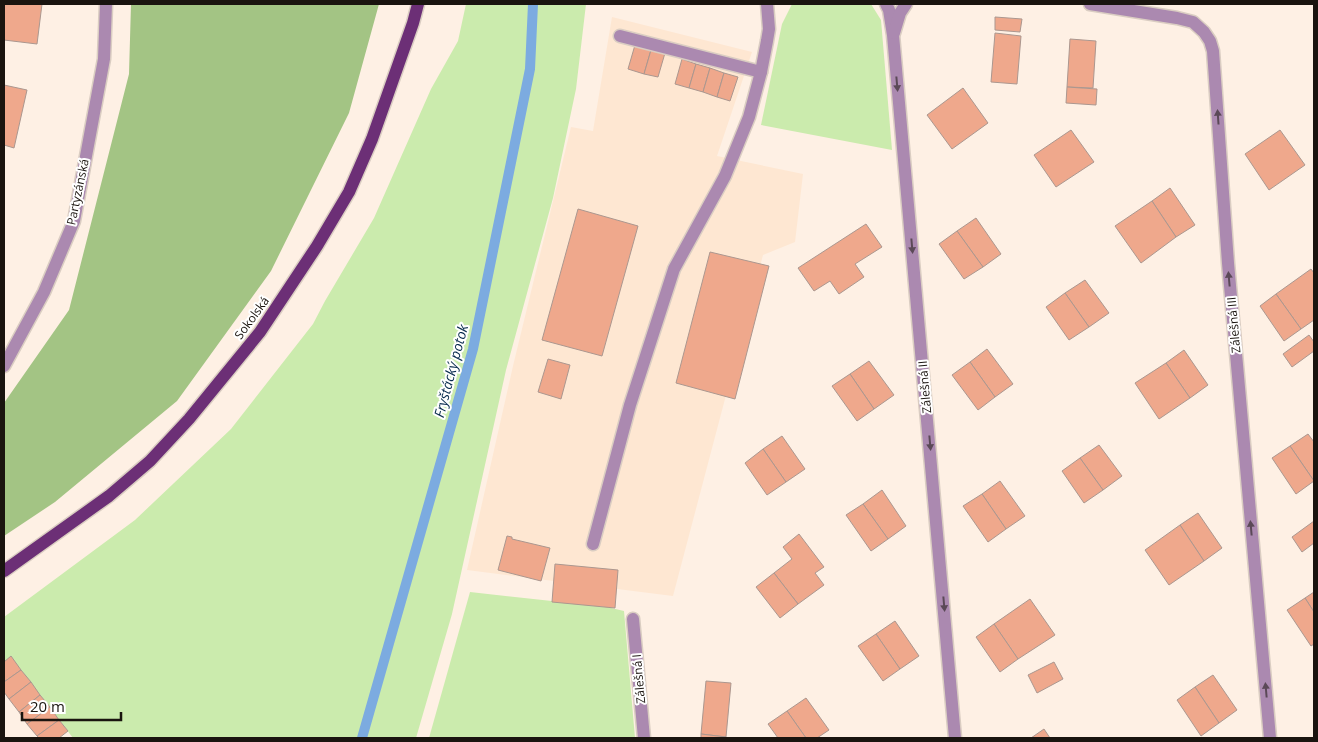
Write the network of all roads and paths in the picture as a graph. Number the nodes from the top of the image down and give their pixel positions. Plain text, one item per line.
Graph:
1 (106, 4) edge
2 (418, 4) edge
3 (767, 4) edge
4 (886, 4) edge
5 (906, 4) edge
6 (1090, 4) edge
7 (893, 35) junction
8 (620, 36) dead end
9 (761, 72) junction
10 (4, 366) edge
11 (593, 544) dead end
12 (4, 571) edge
13 (633, 619) dead end
14 (644, 738) edge
15 (955, 738) edge
16 (1270, 738) edge

1 - 10 street, Partyzánská
2 - 12 main road, Sokolská
3 - 9 street
4 - 7 street, Zálešná II
5 - 7 street
16 -> 6 street, Zálešná III
7 -> 15 street, Zálešná II
8 - 9 street
9 - 11 street
13 - 14 street, Zálešná I

